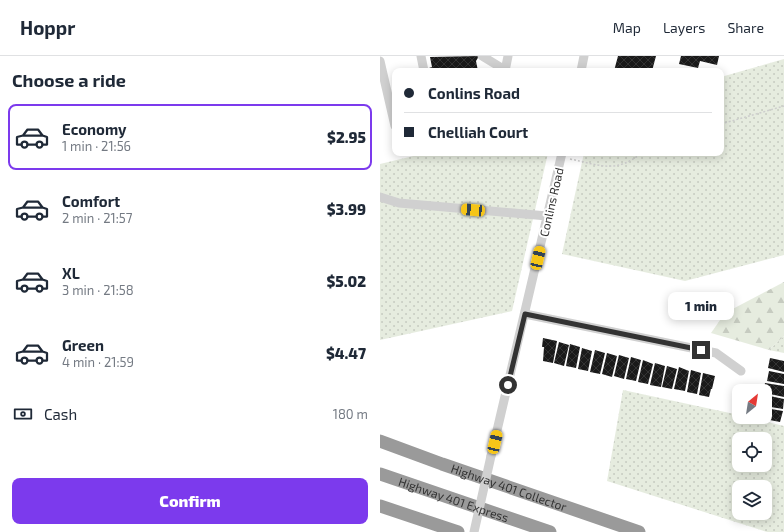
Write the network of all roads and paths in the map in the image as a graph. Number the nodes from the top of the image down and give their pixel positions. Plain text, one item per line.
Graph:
1 (386, 56) edge
2 (421, 56) edge
3 (482, 56) edge
4 (508, 56) edge
5 (584, 56) edge
6 (380, 57) edge
7 (380, 61) edge
8 (423, 68) edge
9 (502, 68) edge
10 (505, 68) edge
11 (582, 68) edge
12 (784, 106) edge
13 (392, 113) edge
14 (724, 123) edge
15 (562, 156) edge
16 (566, 156) edge
17 (637, 156) edge
18 (380, 198) edge
19 (547, 216) junction
20 (525, 314) junction
21 (740, 371) dead end
22 (380, 441) edge
23 (380, 474) edge
24 (380, 506) edge
25 (458, 532) edge
26 (474, 532) edge
27 (550, 532) edge
28 (639, 532) edge

1 - 6 street
2 - 8 street
3 - 9 street
4 - 10 street
5 - 11 street
7 - 13 street
12 - 14 path
15 - 19 street, Conlins Road
16 - 17 path
18 - 19 street
19 - 20 street, Conlins Road
20 - 21 street
20 - 26 street, Conlins Road, bridge
22 - 28 highway, Highway 401 Collector
23 - 27 highway, Highway 401 Express
24 - 25 highway

